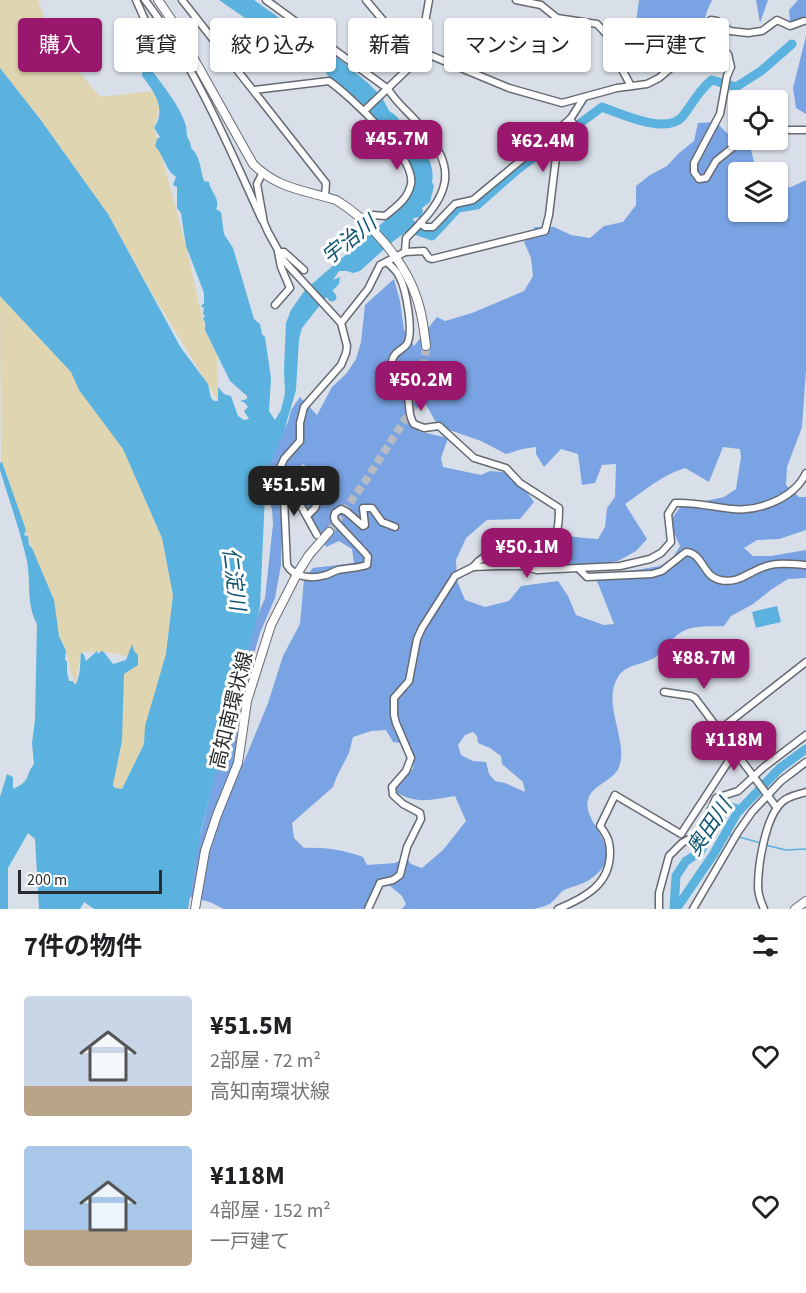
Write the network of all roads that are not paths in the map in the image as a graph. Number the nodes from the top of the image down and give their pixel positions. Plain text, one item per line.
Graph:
1 (136, 0) edge
2 (145, 0) edge
3 (159, 0) edge
4 (182, 0) edge
5 (266, 0) edge
6 (366, 0) edge
7 (429, 0) edge
8 (516, 0) edge
9 (144, 18) edge
10 (381, 18) edge
11 (426, 18) edge
12 (804, 21) dead end
13 (729, 30) edge
14 (432, 56) edge
15 (729, 58) edge
16 (404, 72) edge
17 (663, 72) edge
18 (631, 86) junction
19 (254, 90) junction
20 (387, 90) junction
21 (583, 99) junction
22 (365, 110) junction
23 (570, 119) junction
24 (788, 130) edge
25 (806, 130) edge
26 (730, 150) edge
27 (262, 174) junction
28 (325, 196) junction
29 (364, 221) junction
30 (264, 223) junction
31 (420, 224) junction
32 (279, 252) junction
33 (405, 252) junction
34 (391, 257) junction
35 (304, 270) dead end
36 (274, 305) dead end
37 (340, 323) junction
38 (426, 346) tunnel mouth
39 (806, 473) edge
40 (279, 487) junction
41 (324, 492) dead end
42 (307, 516) junction
43 (395, 527) dead end
44 (329, 532) tunnel mouth
45 (317, 535) dead end
46 (806, 565) edge
47 (473, 567) junction
48 (579, 569) junction
49 (297, 574) junction
50 (806, 662) edge
51 (664, 693) dead end
52 (718, 730) junction
53 (806, 735) edge
54 (734, 753) junction
55 (806, 762) edge
56 (752, 777) junction
57 (806, 792) edge
58 (766, 795) junction
59 (777, 808) junction
60 (806, 901) edge
61 (195, 909) edge
62 (368, 909) edge
63 (559, 909) edge
64 (659, 909) edge
65 (693, 909) edge
66 (764, 909) edge
67 (795, 909) edge

1 - 9 street
2 - 30 street
3 - 27 main road
4 - 19 street
5 - 20 street
6 - 10 street
7 - 11 street
8 - 18 street
12 - 13 street
14 - 21 street
15 - 26 street
16 - 20 street
17 - 18 street
18 - 21 street
19 - 22 street
19 - 28 street
20 - 22 street
20 - 31 street
21 - 23 street
22 - 29 street
23 - 31 street
23 - 33 street
24 - 25 street
27 - 28 main road
27 - 30 street
28 - 29 main road
29 - 34 main road
30 - 32 street
31 - 33 street
32 - 35 street
32 - 36 street
32 - 37 street
33 - 34 street
34 - 37 street
34 - 38 main road
34 - 47 street
37 - 40 street
39 - 48 street
40 - 42 street
40 - 49 street
41 - 42 street
42 - 45 street
43 - 49 street
44 - 49 main road, 高知南環状線
46 - 48 street
47 - 48 street
47 - 62 street
49 - 61 main road, 高知南環状線
50 - 52 street
51 - 52 street
52 - 54 street
53 - 56 street
54 - 56 street
54 - 63 street
55 - 58 street
56 - 58 street
56 - 64 street
57 - 59 street
58 - 59 street
58 - 65 street
59 - 66 street
60 - 67 main road

